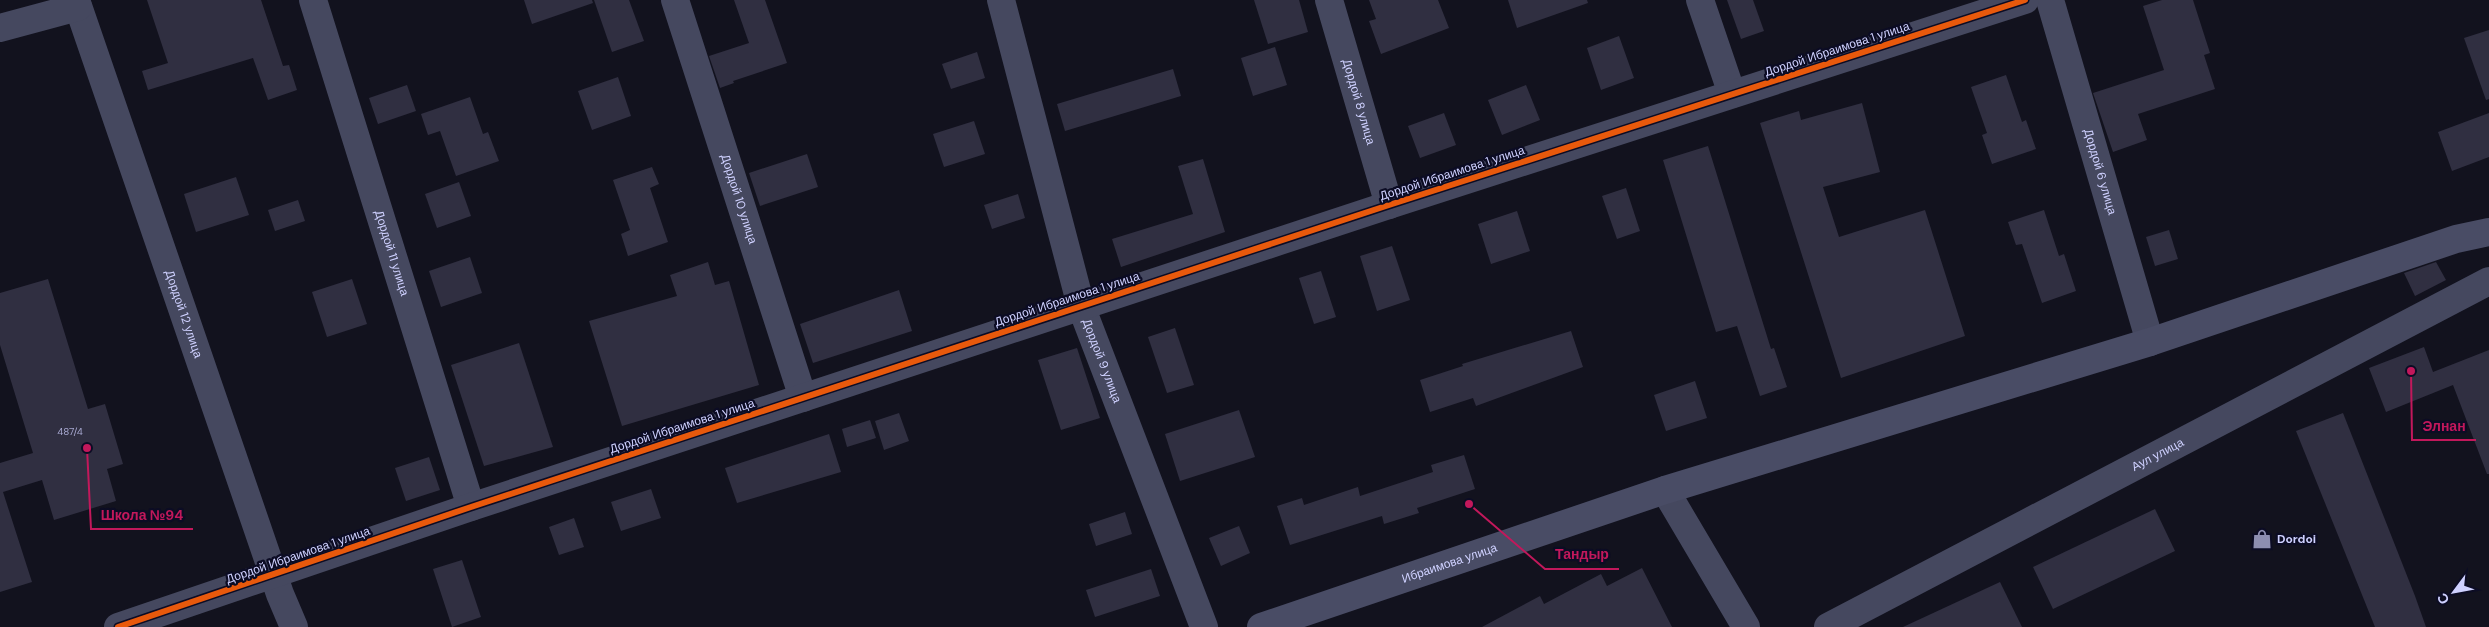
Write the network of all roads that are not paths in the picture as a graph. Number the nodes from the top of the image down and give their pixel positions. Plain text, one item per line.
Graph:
1 (313, 0) edge
2 (675, 0) edge
3 (1001, 0) edge
4 (1329, 0) edge
5 (1700, 0) edge
6 (2025, 0) edge
7 (2050, 0) edge
8 (77, 4) edge
9 (0, 28) edge
10 (1732, 94) junction
11 (1389, 205) junction
12 (2489, 232) edge
13 (2489, 281) edge
14 (1081, 306) junction
15 (2150, 342) junction
16 (803, 398) junction
17 (1665, 490) junction
18 (471, 507) junction
19 (274, 576) junction
20 (118, 627) edge
21 (294, 627) edge
22 (1204, 627) edge
23 (1261, 627) edge
24 (1746, 627) edge
25 (1828, 627) edge

1 - 18 street, Дордой 11 улица
2 - 16 street, Дордой 10 улица
3 - 14 street, Дордой 9 улица
4 - 11 street, Дордой 8 улица
5 - 10 street
6 - 10 street, Дордой Ибраимова 1 улица
7 - 15 street, Дордой 6 улица
8 - 9 street
8 - 19 street, Дордой 12 улица
10 - 11 street, Дордой Ибраимова 1 улица
11 - 14 street, Дордой Ибраимова 1 улица
12 - 15 main road, Ибраимова улица
13 - 25 street, Аул улица
14 - 16 street, Дордой Ибраимова 1 улица
14 - 22 street, Дордой 9 улица
15 - 17 main road, Ибраимова улица
16 - 18 street, Дордой Ибраимова 1 улица
17 - 23 main road, Ибраимова улица
17 - 24 street
18 - 19 street, Дордой Ибраимова 1 улица
19 - 20 street, Дордой Ибраимова 1 улица
19 - 21 street, Дордой 12 улица

